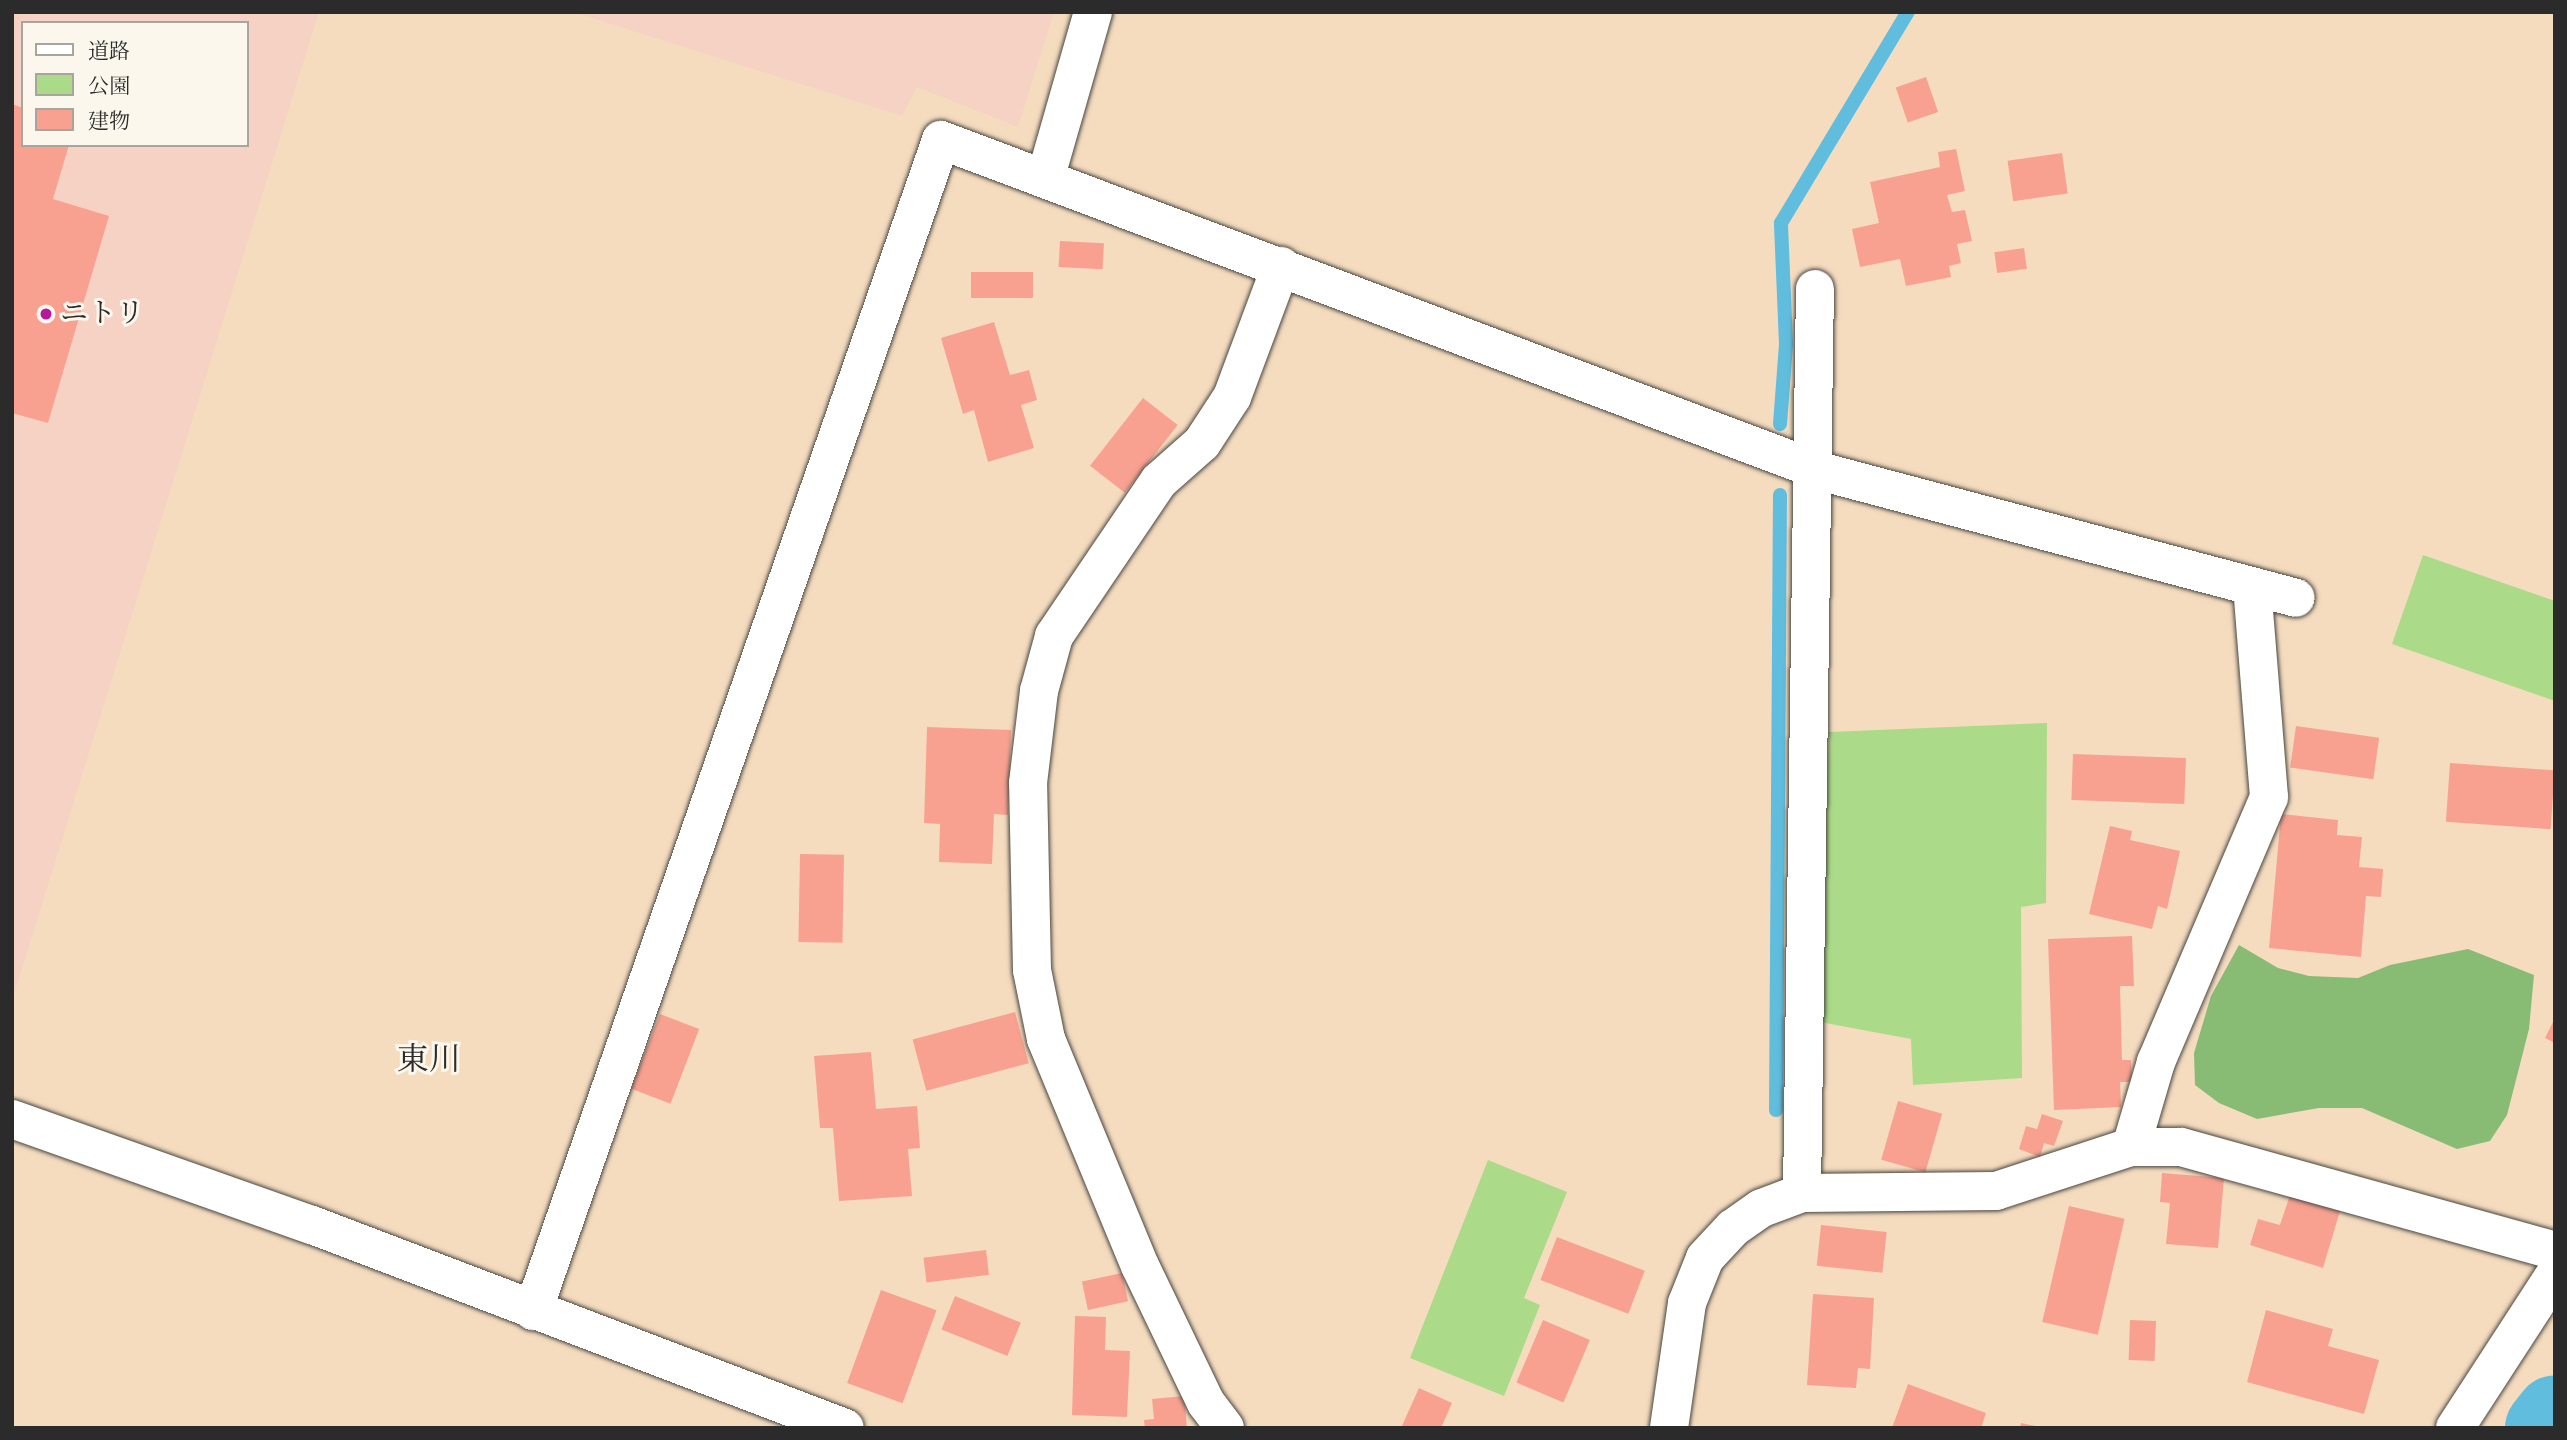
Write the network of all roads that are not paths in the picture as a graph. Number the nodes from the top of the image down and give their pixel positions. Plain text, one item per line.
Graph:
1 (1093, 12) edge
2 (1046, 176) junction
3 (1281, 266) junction
4 (1815, 289) dead end
5 (1810, 467) junction
6 (2252, 587) junction
7 (2295, 598) dead end
8 (12, 1119) edge
9 (2131, 1147) junction
10 (1802, 1194) junction
11 (2555, 1251) edge
12 (2555, 1274) edge
13 (533, 1311) junction
14 (784, 1417) edge
15 (845, 1428) edge
16 (1224, 1428) edge
17 (1668, 1428) edge
18 (2455, 1428) edge

1 - 2 street
2 - 3 street
2 - 13 street
3 - 5 street
3 - 16 street
4 - 5 street
5 - 6 street
5 - 10 street
6 - 7 street
6 - 9 street
8 - 13 street
9 - 10 street
9 - 11 street
10 - 17 street
12 - 18 street
13 - 14 street
14 - 15 street

